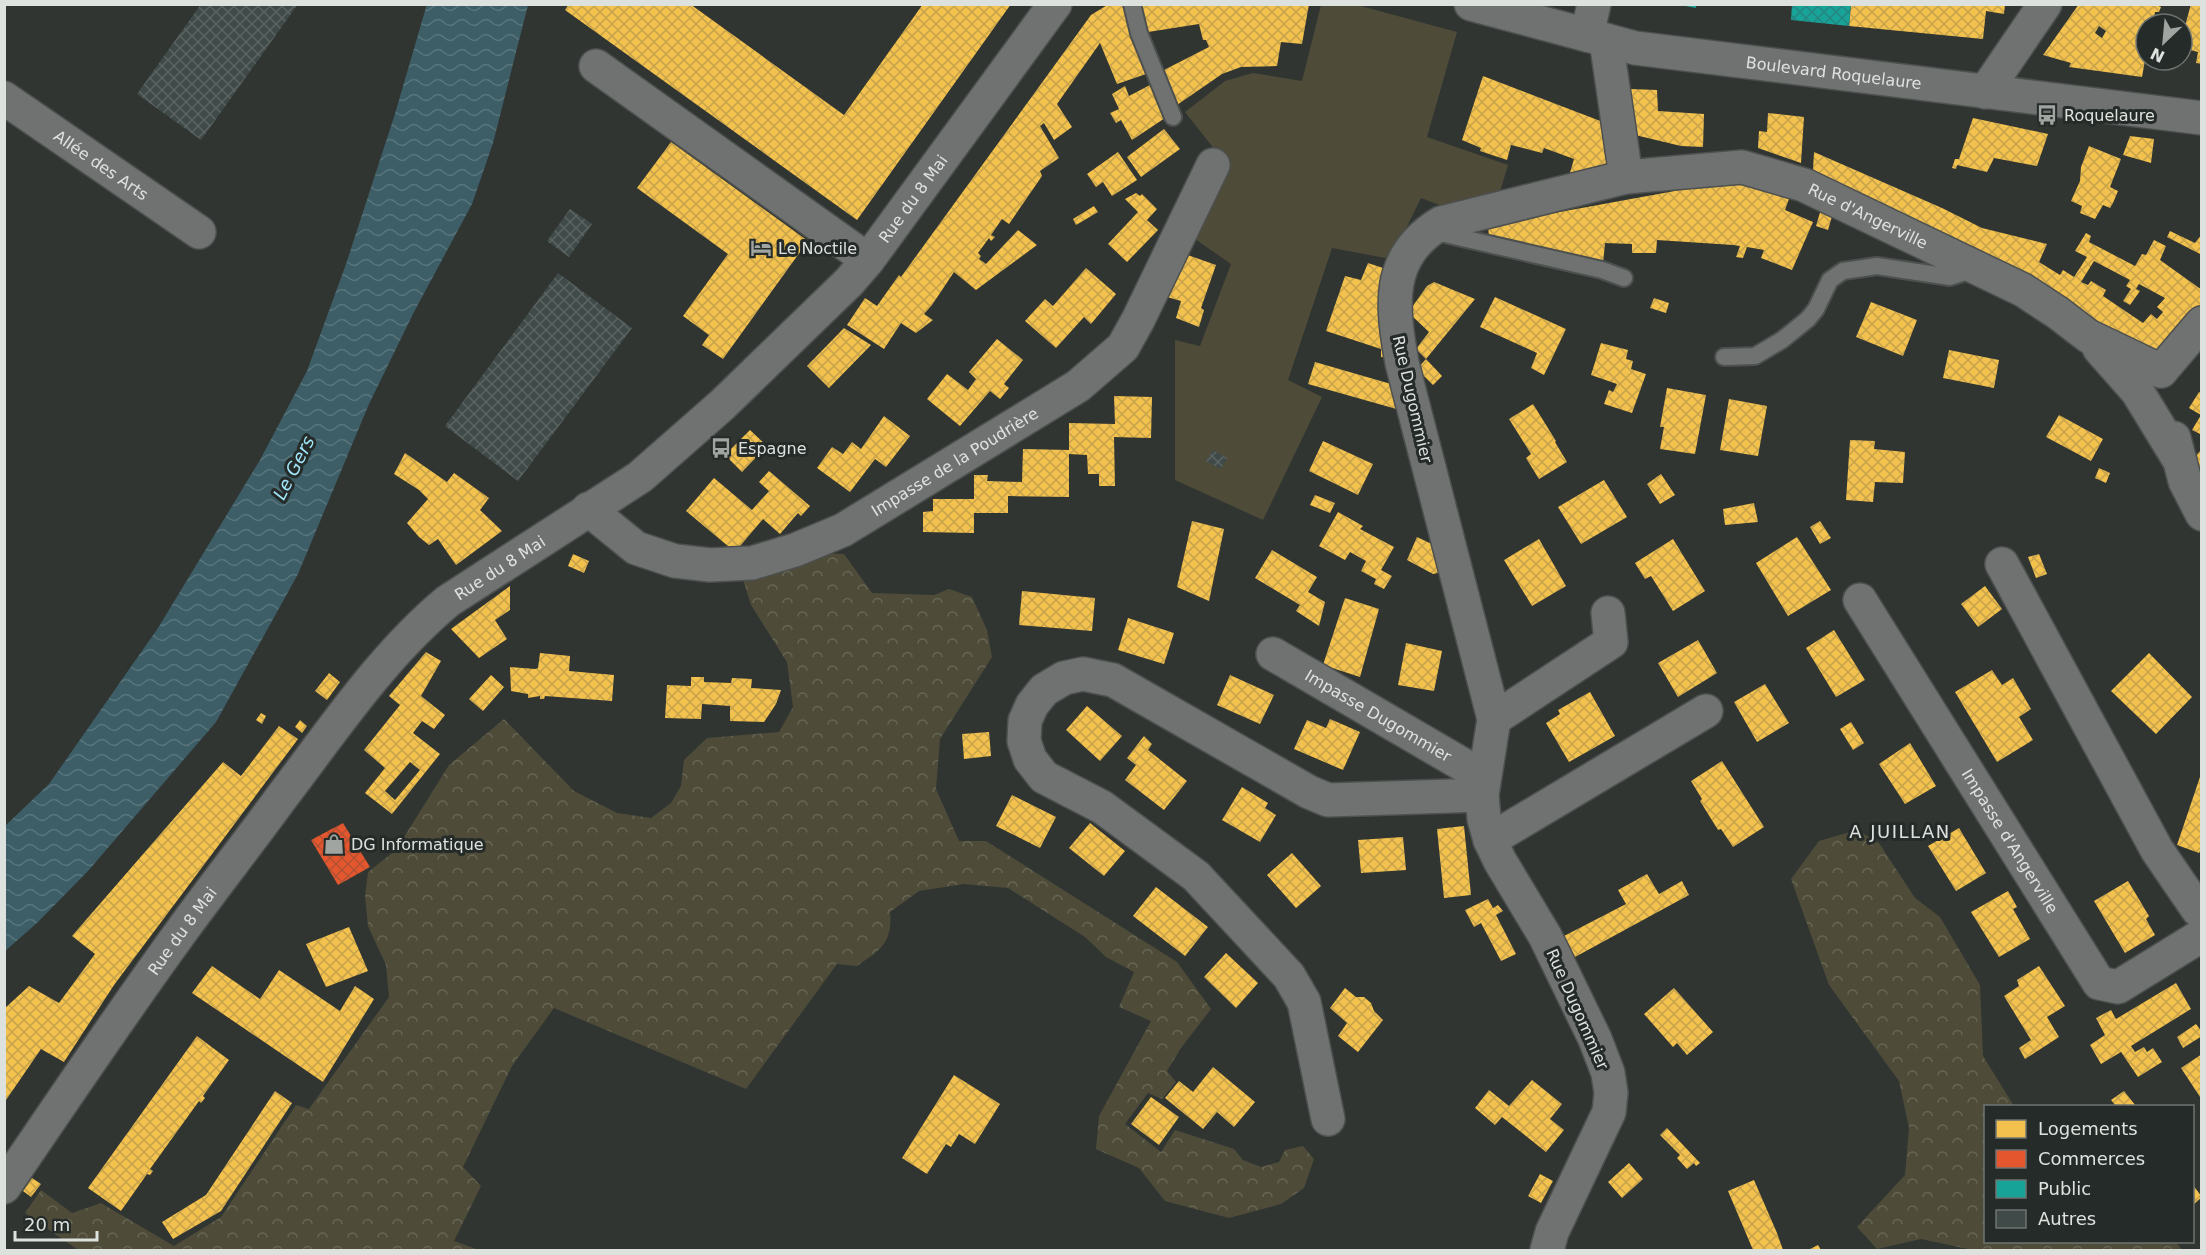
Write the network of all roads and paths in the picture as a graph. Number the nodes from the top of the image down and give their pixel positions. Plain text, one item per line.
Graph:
1 (1055, 4) edge
2 (1132, 4) edge
3 (1471, 4) edge
4 (2045, 4) edge
5 (1595, 27) edge
6 (596, 66) dead end
7 (1985, 92) junction
8 (4, 98) edge
9 (1173, 117) dead end
10 (2202, 118) edge
11 (1213, 165) dead end
12 (1626, 177) junction
13 (1429, 230) junction
14 (199, 232) dead end
15 (868, 260) junction
16 (1979, 267) junction
17 (1624, 278) dead end
18 (2202, 322) edge
19 (2088, 336) junction
20 (1724, 357) dead end
21 (2161, 371) junction
22 (2178, 458) junction
23 (588, 509) junction
24 (2202, 514) edge
25 (2002, 564) dead end
26 (1860, 600) dead end
27 (1608, 613) dead end
28 (1272, 654) dead end
29 (1706, 711) dead end
30 (1494, 719) junction
31 (1483, 786) junction
32 (1490, 840) junction
33 (2200, 924) edge
34 (1328, 1119) dead end
35 (4, 1187) edge
36 (1546, 1251) edge

1 - 15 street, Rue du 8 Mai
2 - 9 lane
3 - 5 street, Boulevard Roquelaure
4 - 7 street
5 - 7 street, Boulevard Roquelaure
5 - 12 street
6 - 15 street
7 - 10 street, Boulevard Roquelaure
8 - 14 street, Allée des Arts
11 - 23 street, Impasse de la Poudrière
12 - 13 street, Rue Dugommier
12 - 16 street, Rue d'Angerville
13 - 17 lane
13 - 30 street, Rue Dugommier
15 - 23 street, Rue du 8 Mai
16 - 19 street, Rue d'Angerville
16 - 20 lane
18 - 21 street
19 - 21 street, Rue d'Angerville
19 - 22 street, Rue d'Angerville
21 - 22 street, Rue d'Angerville
22 - 24 street, Rue d'Angerville
23 - 35 street, Rue du 8 Mai
25 - 33 street
26 - 33 street, Impasse d'Angerville
27 - 30 street
28 - 31 street, Impasse Dugommier
29 - 32 street
30 - 31 street, Rue Dugommier
31 - 32 street, Rue Dugommier
31 - 34 street
32 - 36 street, Rue Dugommier

